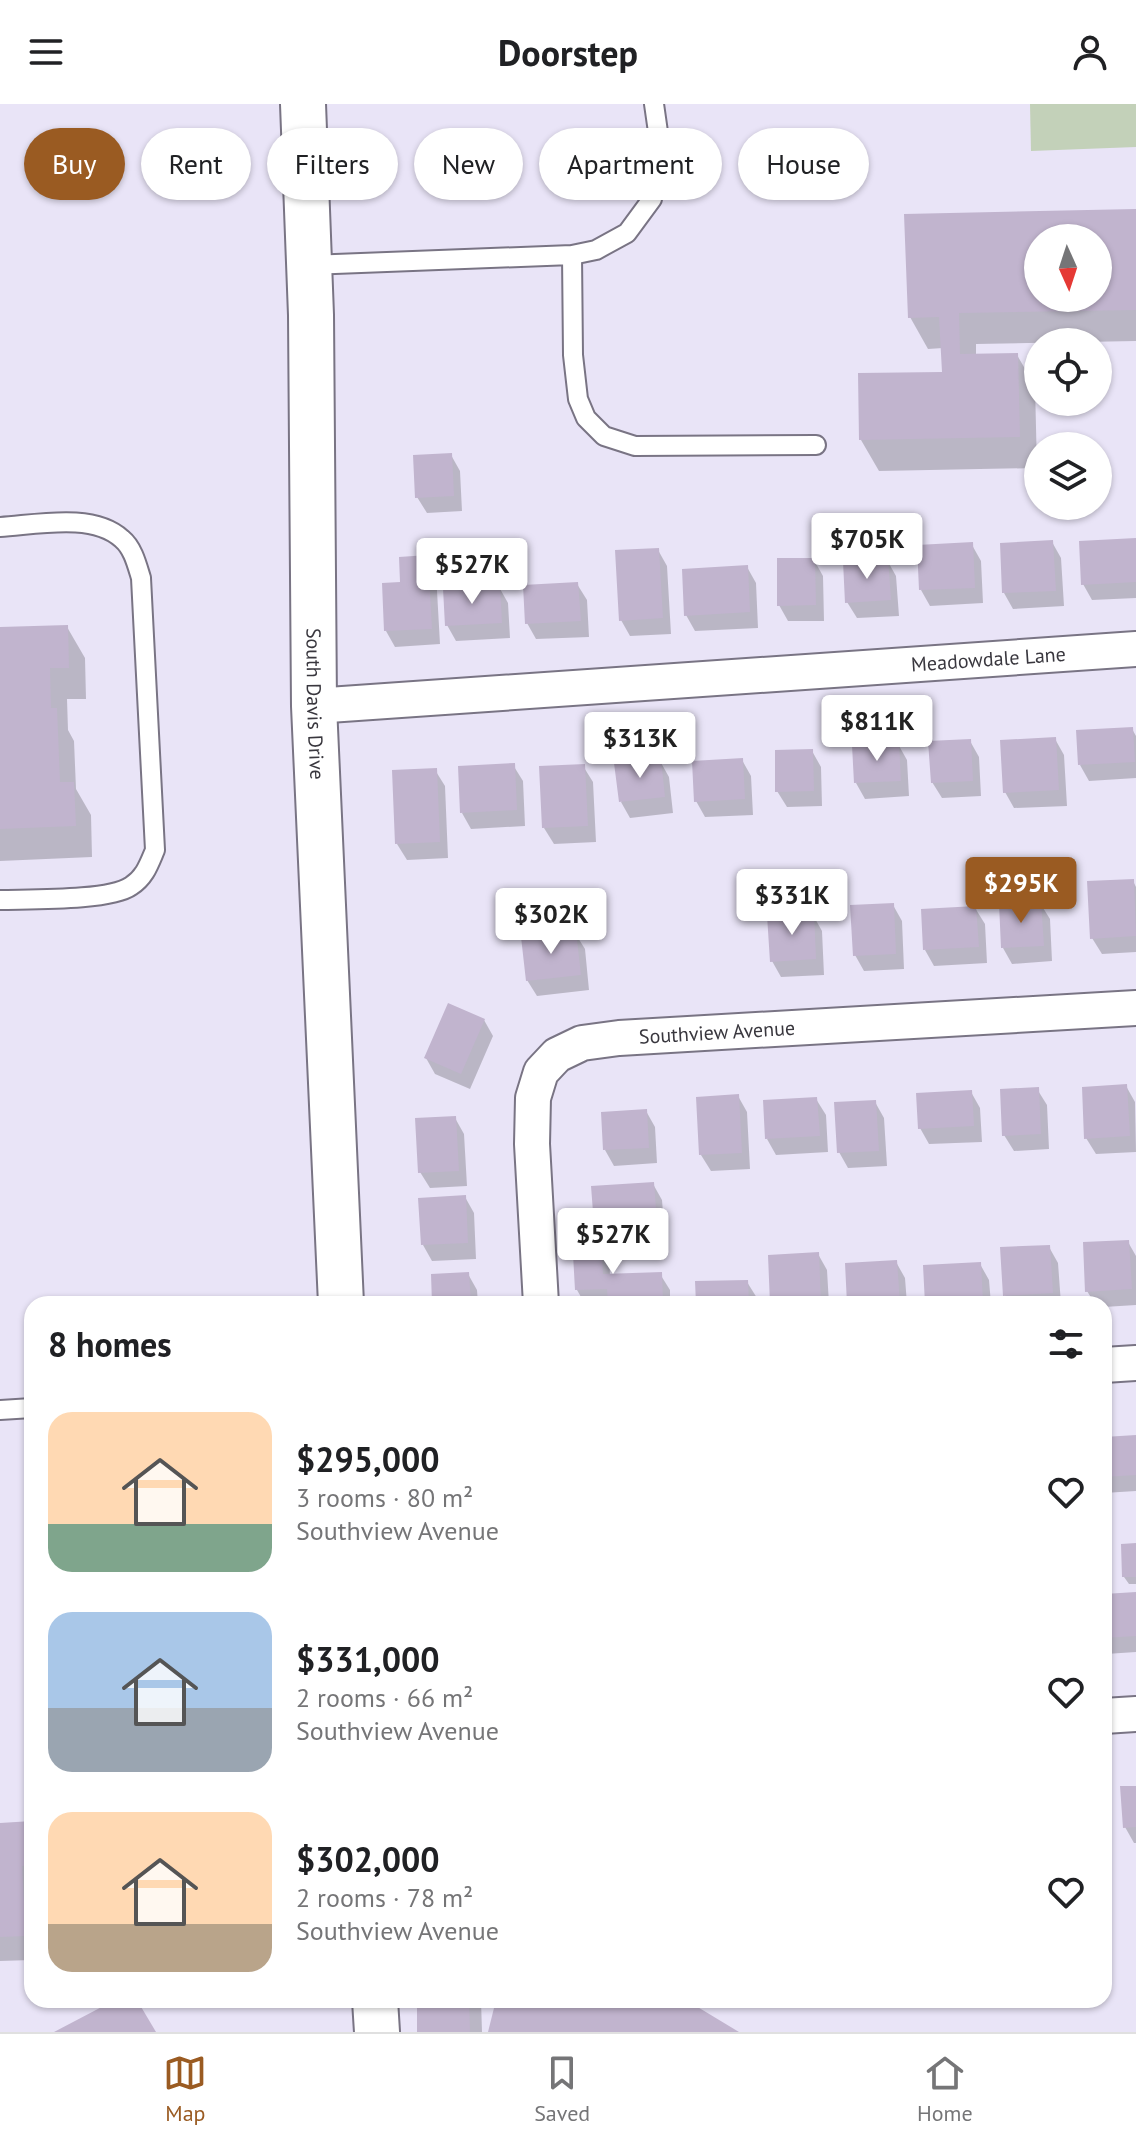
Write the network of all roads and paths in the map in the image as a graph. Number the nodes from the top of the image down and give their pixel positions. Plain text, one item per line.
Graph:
1 (303, 104) edge
2 (654, 104) edge
3 (572, 255) junction
4 (309, 265) junction
5 (816, 445) dead end
6 (0, 527) edge
7 (1136, 649) edge
8 (314, 706) junction
9 (0, 900) edge
10 (1136, 1008) edge
11 (341, 1296) edge
12 (541, 1296) edge
13 (1136, 1363) edge
14 (1112, 1364) edge
15 (24, 1408) edge
16 (0, 1410) edge
17 (1136, 1714) edge
18 (1112, 1716) edge
19 (376, 2008) edge
20 (377, 2032) edge

1 - 4 street, South Davis Drive
2 - 3 lane
3 - 4 lane
3 - 5 lane
4 - 8 street, South Davis Drive
6 - 9 lane
7 - 8 street, Meadowdale Lane
8 - 11 street, South Davis Drive
10 - 12 street, Southview Avenue
13 - 14 street
15 - 16 lane
17 - 18 street
19 - 20 street

